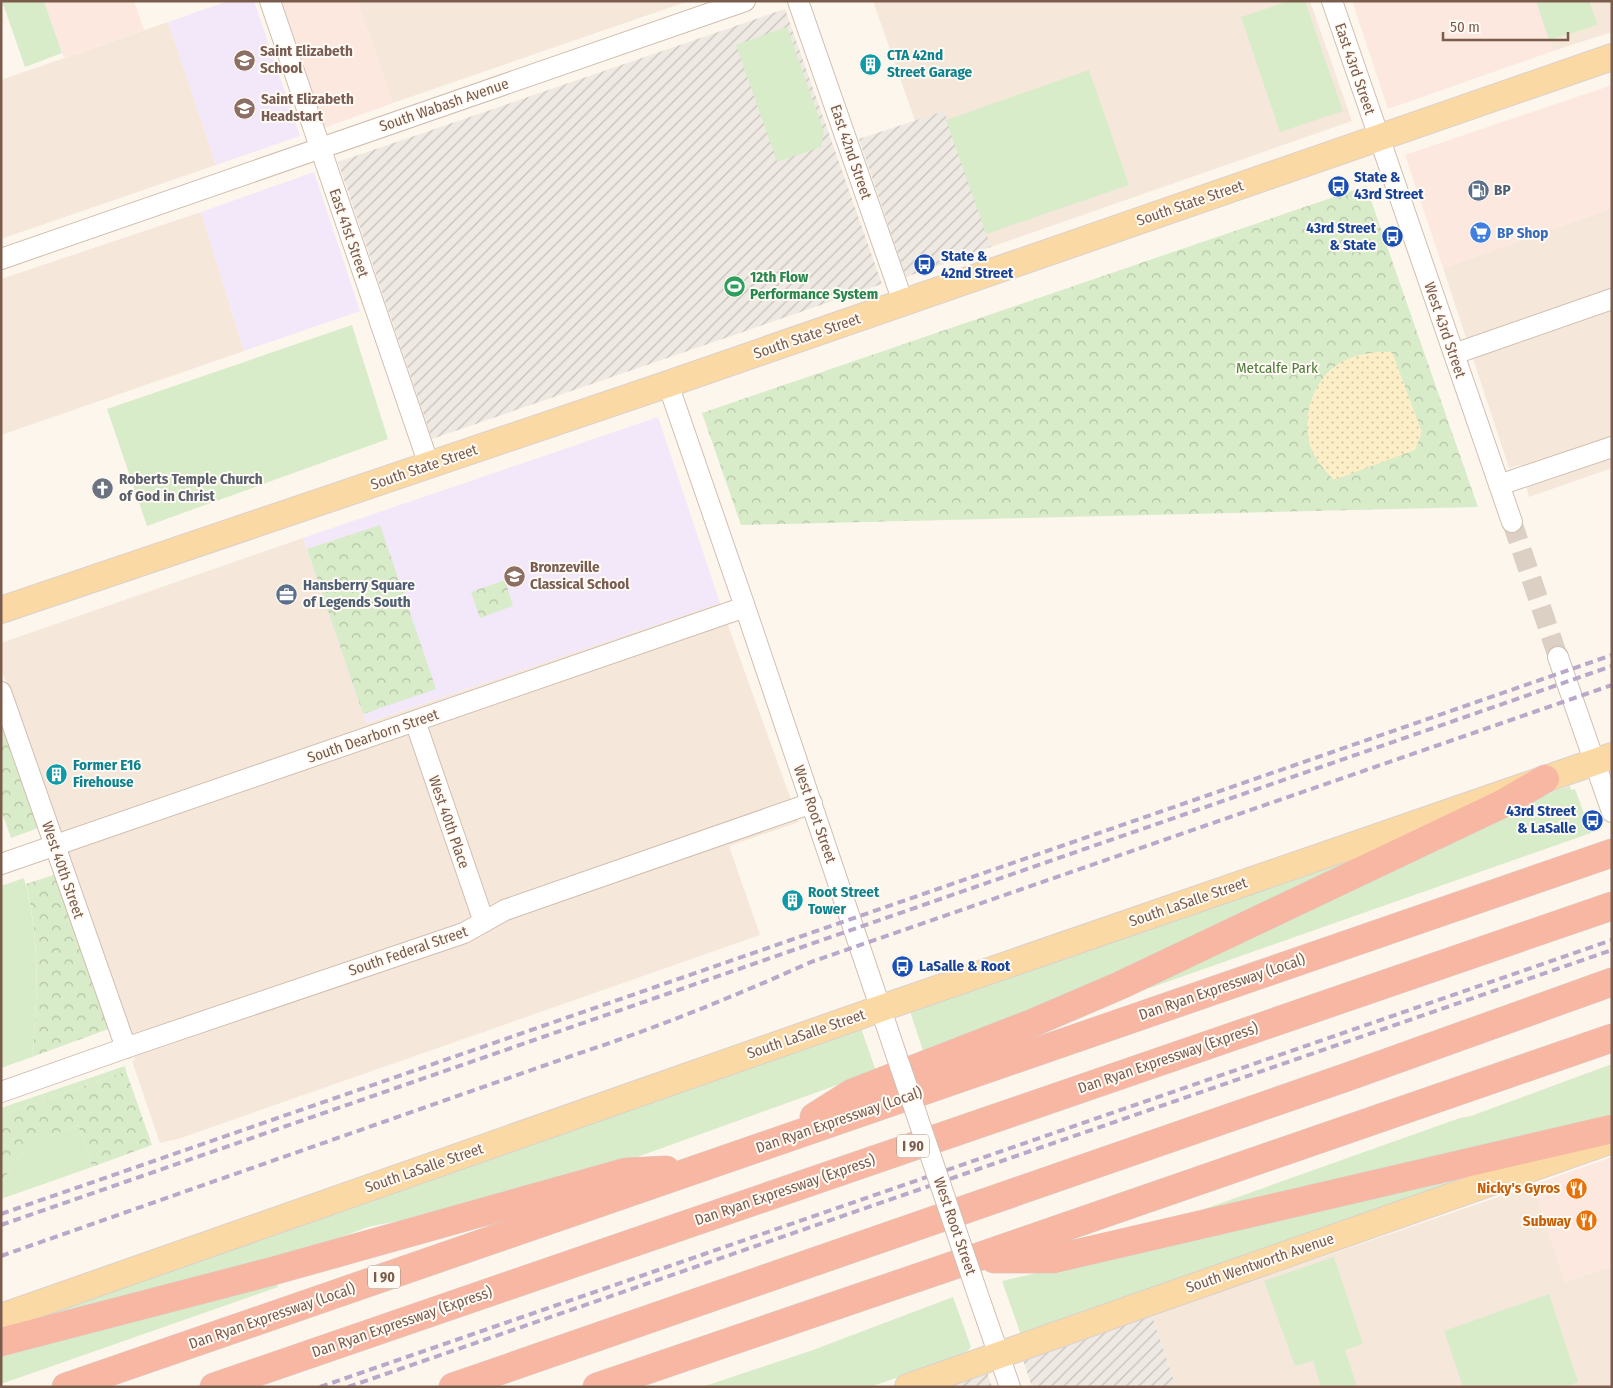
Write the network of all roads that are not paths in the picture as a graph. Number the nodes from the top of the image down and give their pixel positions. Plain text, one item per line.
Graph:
1 (270, 1) edge
2 (745, 1) edge
3 (798, 1) edge
4 (1332, 1) edge
5 (1612, 57) edge
6 (1379, 137) junction
7 (320, 148) junction
8 (1, 259) edge
9 (1612, 299) edge
10 (903, 302) junction
11 (1454, 354) junction
12 (668, 384) junction
13 (1612, 447) edge
14 (429, 465) junction
15 (1499, 485) junction
16 (1512, 522) tunnel mouth
17 (745, 607) junction
18 (1, 610) edge
19 (1558, 657) tunnel mouth
20 (1, 692) edge
21 (415, 721) junction
22 (1603, 759) edge
23 (1545, 779) junction
24 (812, 803) junction
25 (1612, 812) edge
26 (55, 846) junction
27 (1612, 853) edge
28 (1, 864) edge
29 (1612, 906) edge
30 (484, 922) junction
31 (1612, 982) edge
32 (880, 1008) junction
33 (1612, 1038) edge
34 (126, 1048) junction
35 (1, 1092) edge
36 (1612, 1129) edge
37 (1612, 1140) edge
38 (775, 1142) junction
39 (702, 1167) junction
40 (975, 1258) junction
41 (1, 1317) edge
42 (1, 1342) edge
43 (727, 1342) junction
44 (999, 1355) junction
45 (66, 1387) edge
46 (214, 1387) edge
47 (453, 1387) edge
48 (597, 1387) edge
49 (644, 1387) edge
50 (908, 1387) edge
51 (1010, 1387) edge

1 - 7 street, East 41st Street
2 - 7 street, South Wabash Avenue
3 - 10 street, East 42nd Street
4 - 6 street, East 43rd Street
5 - 6 main road, South State Street
6 - 10 main road, South State Street
6 - 11 street, West 43rd Street
7 - 8 street, South Wabash Avenue
7 - 14 street, East 41st Street
9 - 11 street
10 - 12 main road, South State Street
11 - 15 street, West 43rd Street
12 - 14 main road, South State Street
12 - 17 street, West Root Street
13 - 15 street
14 - 18 main road, South State Street
15 - 16 street, West 43rd Street
17 - 21 street, South Dearborn Street
17 - 24 street, West Root Street
19 - 22 street
20 - 26 street, West 40th Street
21 - 26 street, South Dearborn Street
21 - 30 street, West 40th Place
22 - 23 main road, South LaSalle Street
22 - 25 street
23 - 32 main road, South LaSalle Street
23 - 38 highway
24 - 30 street, South Federal Street
24 - 32 street, West Root Street
26 - 28 street, South Dearborn Street
26 - 34 street, West 40th Street
27 - 38 highway, Dan Ryan Expressway (Local) / I 90
29 - 46 highway, Dan Ryan Expressway (Express) / I 90
30 - 34 street, South Federal Street
31 - 47 highway
32 - 41 main road, South LaSalle Street
32 - 44 street, West Root Street, bridge
33 - 40 highway
34 - 35 street, South Federal Street
36 - 40 highway
37 - 44 main road, South Wentworth Avenue
38 - 39 highway, Dan Ryan Expressway (Local) / I 90
39 - 42 highway
39 - 45 highway, Dan Ryan Expressway (Local) / I 90
40 - 43 highway
43 - 48 highway
43 - 49 highway
44 - 50 main road, South Wentworth Avenue
44 - 51 street, West Root Street

